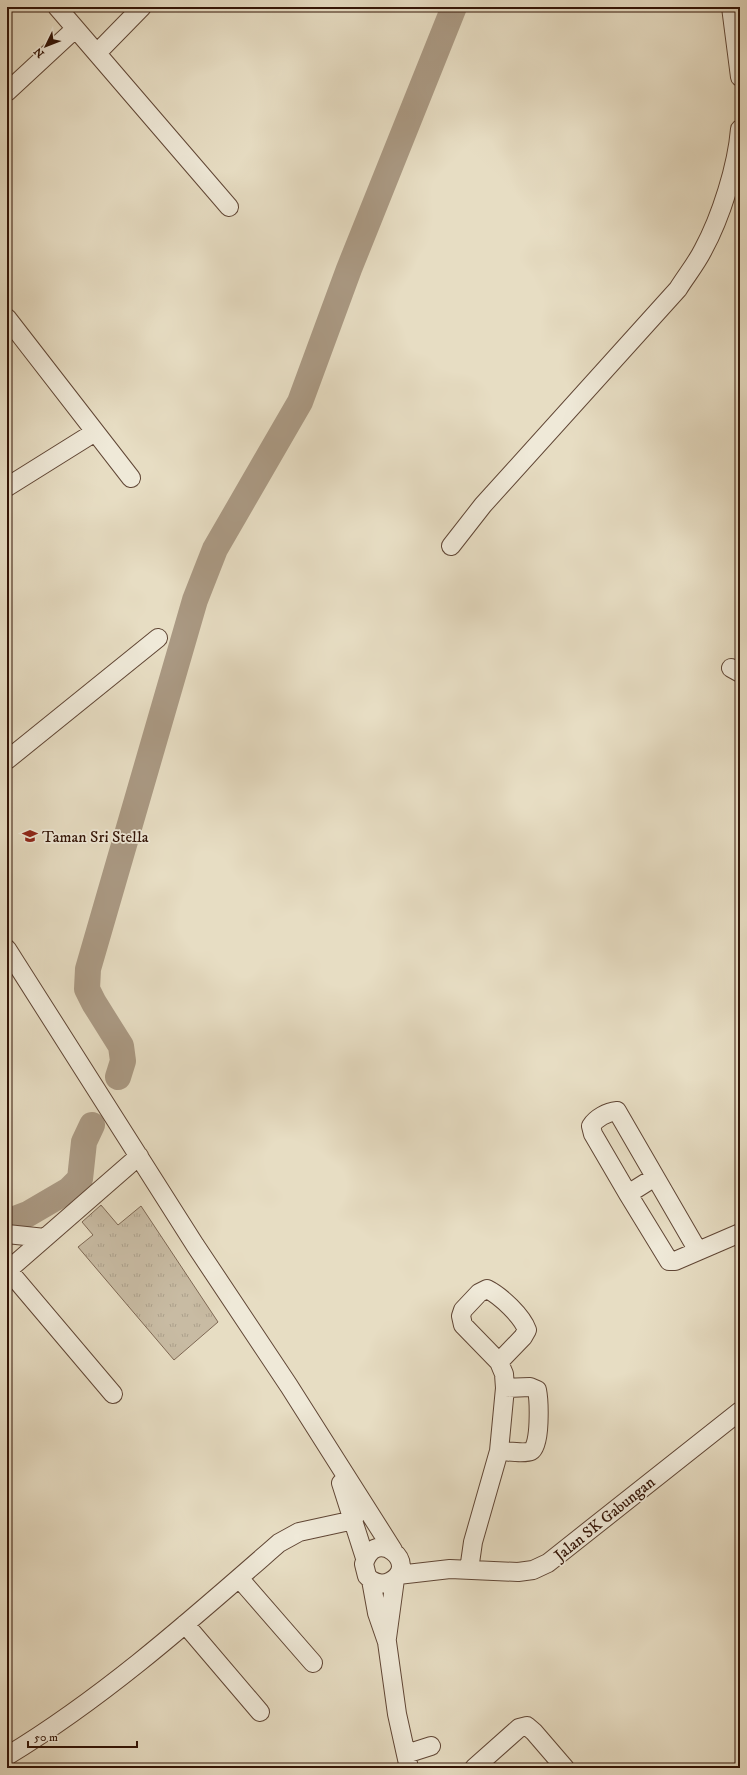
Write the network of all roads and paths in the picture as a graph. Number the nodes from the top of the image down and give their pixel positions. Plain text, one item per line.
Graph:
1 (57, 7) edge
2 (142, 7) edge
3 (731, 7) edge
4 (75, 29) junction
5 (97, 53) junction
6 (740, 77) edge
7 (7, 92) edge
8 (740, 129) edge
9 (229, 208) dead end
10 (7, 318) edge
11 (96, 432) junction
12 (131, 478) dead end
13 (7, 487) edge
14 (451, 546) dead end
15 (158, 638) dead end
16 (7, 760) edge
17 (7, 948) edge
18 (139, 1156) junction
19 (655, 1177) junction
20 (628, 1194) junction
21 (740, 1233) edge
22 (7, 1234) edge
23 (45, 1238) junction
24 (698, 1251) junction
25 (7, 1271) edge
26 (499, 1362) dead end
27 (505, 1388) junction
28 (113, 1394) dead end
29 (740, 1411) edge
30 (330, 1450) junction
31 (499, 1451) junction
32 (354, 1520) junction
33 (365, 1558) junction
34 (396, 1565) junction
35 (469, 1570) junction
36 (239, 1578) junction
37 (371, 1580) junction
38 (185, 1624) junction
39 (387, 1642) junction
40 (313, 1663) dead end
41 (260, 1712) dead end
42 (431, 1746) dead end
43 (7, 1756) edge
44 (408, 1761) edge
45 (474, 1768) edge
46 (565, 1768) edge

1 - 4 street
2 - 5 street
3 - 6 street
4 - 5 street
4 - 7 street
5 - 9 street
8 - 14 street
10 - 11 street
11 - 12 street
11 - 13 street
15 - 16 street
17 - 18 street
18 - 23 street
18 - 30 street
19 - 20 street
19 - 20 street
19 - 24 street
20 - 24 street
21 - 24 street
22 - 23 street
23 - 25 street
25 - 28 street
26 - 27 street
27 - 31 street
27 - 31 street
29 - 35 street, Jalan SK Gabungan
30 - 32 street
30 - 34 street
31 - 35 street
32 - 33 street
32 - 36 street
33 - 34 street
33 - 37 street
34 - 35 street, Jalan SK Gabungan
34 - 37 street
34 - 39 street
36 - 38 street
36 - 40 street
37 - 39 street
38 - 41 street
38 - 43 street
39 - 44 street
42 - 44 street
45 - 46 street

